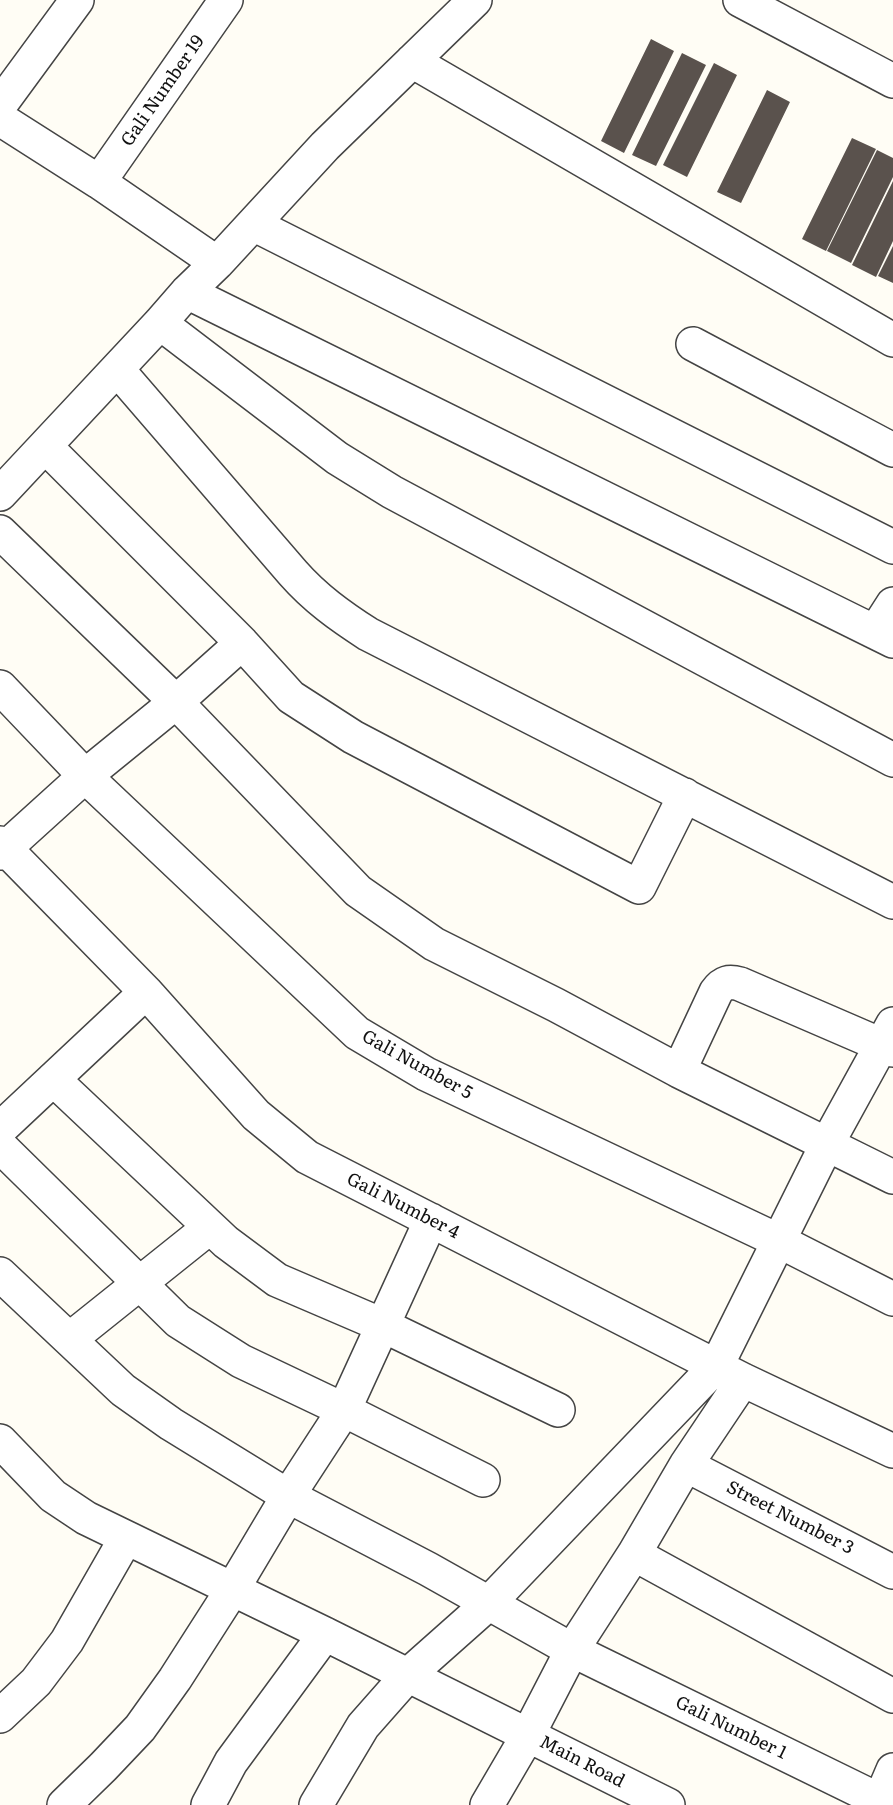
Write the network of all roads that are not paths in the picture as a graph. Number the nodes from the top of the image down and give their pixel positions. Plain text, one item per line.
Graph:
1 (77, 0) edge
2 (226, 0) edge
3 (475, 0) edge
4 (740, 0) edge
5 (412, 61) junction
6 (893, 81) edge
7 (4, 124) edge
8 (99, 182) junction
9 (253, 224) junction
10 (216, 263) junction
11 (186, 292) junction
12 (160, 323) junction
13 (893, 340) edge
14 (693, 344) dead end
15 (117, 369) junction
16 (45, 446) junction
17 (893, 450) edge
18 (0, 494) edge
19 (0, 532) edge
20 (893, 547) edge
21 (893, 604) edge
22 (884, 637) edge
23 (242, 643) junction
24 (0, 687) edge
25 (176, 702) junction
26 (893, 760) edge
27 (85, 776) junction
28 (685, 795) junction
29 (2, 848) edge
30 (893, 902) edge
31 (146, 992) junction
32 (889, 1039) edge
33 (679, 1071) junction
34 (53, 1079) junction
35 (0, 1129) edge
36 (827, 1144) junction
37 (0, 1146) edge
38 (893, 1177) edge
39 (431, 1220) junction
40 (210, 1227) junction
41 (779, 1241) junction
42 (0, 1274) edge
43 (140, 1284) junction
44 (893, 1299) edge
45 (382, 1325) junction
46 (70, 1339) junction
47 (730, 1373) junction
48 (344, 1410) junction
49 (558, 1410) dead end
50 (0, 1441) edge
51 (893, 1451) edge
52 (686, 1465) junction
53 (483, 1480) dead end
54 (288, 1496) junction
55 (126, 1538) junction
56 (634, 1554) junction
57 (893, 1572) edge
58 (232, 1590) junction
59 (488, 1604) junction
60 (325, 1634) junction
61 (572, 1650) junction
62 (408, 1675) junction
63 (893, 1696) edge
64 (0, 1716) edge
65 (528, 1735) junction
66 (893, 1770) edge
67 (882, 1803) edge
68 (64, 1805) edge
69 (208, 1805) edge
70 (316, 1805) edge
71 (487, 1805) edge
72 (668, 1805) edge

1 - 7 street
2 - 8 street, Gali Number 19
3 - 5 street
4 - 6 street
5 - 9 street
5 - 13 street
7 - 8 street
8 - 10 street
9 - 10 street
9 - 20 street
10 - 11 street
11 - 12 street
11 - 22 street
12 - 15 street
12 - 26 street
14 - 17 street
15 - 16 street
15 - 28 street
16 - 18 street
16 - 23 street
19 - 25 street
21 - 22 street
23 - 25 street
23 - 28 street
24 - 27 street, Gali Number 5
25 - 27 street
25 - 33 street
27 - 29 street
27 - 41 street, Gali Number 5
28 - 30 street
29 - 31 street, Gali Number 4
31 - 34 street
31 - 39 street, Gali Number 4
32 - 33 street
32 - 36 street
33 - 36 street
34 - 35 street
34 - 40 street
36 - 38 street
36 - 41 street
37 - 43 street
39 - 45 street
39 - 47 street, Gali Number 4
40 - 43 street
40 - 45 street
41 - 44 street, Gali Number 5
41 - 47 street
42 - 46 street, Gali Number 1
43 - 46 street
43 - 48 street
45 - 48 street
45 - 49 street
46 - 54 street, Gali Number 1
47 - 51 street, Gali Number 4
47 - 52 street
47 - 59 street
48 - 53 street
48 - 54 street
50 - 55 street, Main Road
52 - 56 street
52 - 57 street, Street Number 3
54 - 58 street
54 - 59 street, Gali Number 1
55 - 58 street, Main Road
55 - 64 street
56 - 61 street
56 - 63 street
58 - 60 street, Main Road
58 - 68 street
59 - 61 street, Gali Number 1
59 - 62 street
60 - 62 street, Main Road
60 - 69 street
61 - 65 street
61 - 67 street, Gali Number 1
62 - 65 street, Main Road
62 - 70 street
65 - 71 street
65 - 72 street, Main Road
66 - 67 street

